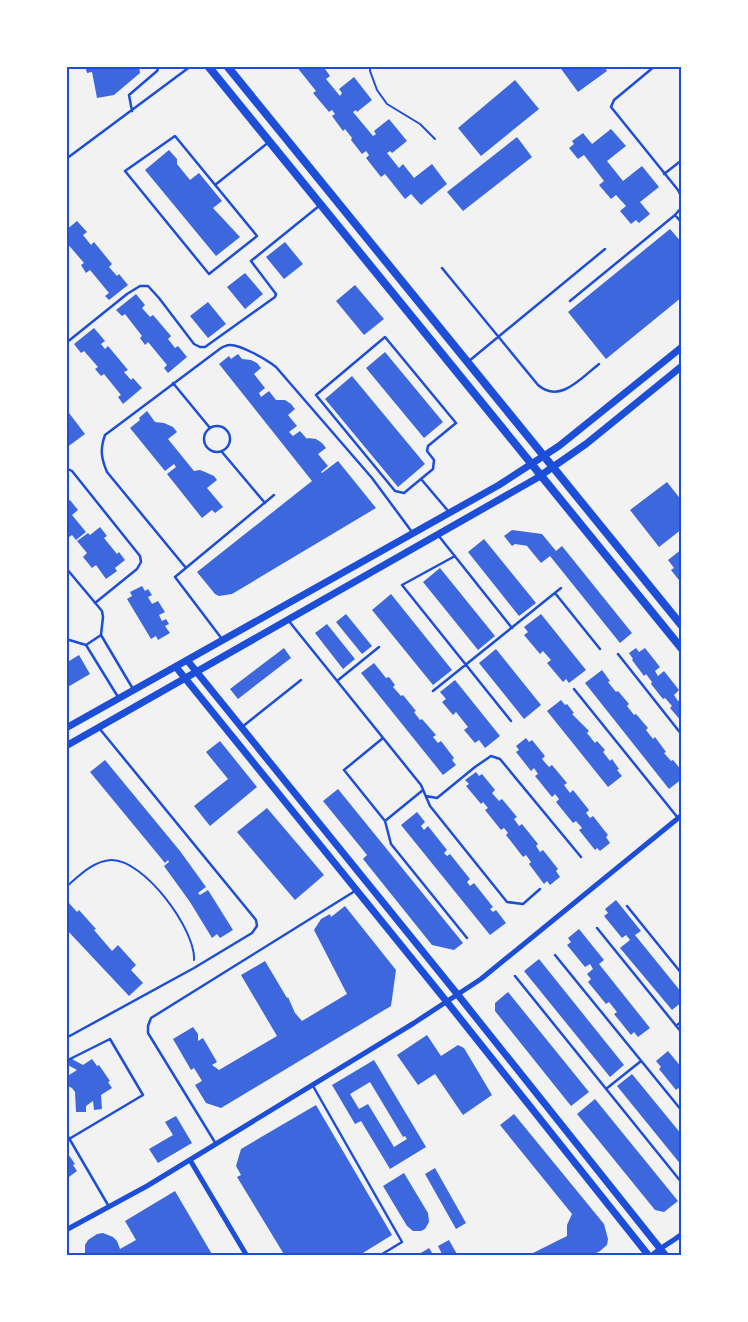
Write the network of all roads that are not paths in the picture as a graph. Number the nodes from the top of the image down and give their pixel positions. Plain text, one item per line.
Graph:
1 (159, 66) edge
2 (191, 66) edge
3 (208, 66) edge
4 (227, 66) edge
5 (655, 66) edge
6 (132, 111) junction
7 (270, 141) junction
8 (66, 159) edge
9 (682, 160) edge
10 (664, 174) junction
11 (216, 186) junction
12 (682, 198) edge
13 (321, 204) junction
14 (682, 207) edge
15 (676, 215) junction
16 (682, 223) edge
17 (605, 249) dead end
18 (442, 268) dead end
19 (570, 301) dead end
20 (498, 337) junction
21 (66, 344) edge
22 (682, 347) edge
23 (468, 362) junction
24 (599, 364) dead end
25 (682, 366) edge
26 (173, 383) junction
27 (210, 428) junction
28 (222, 452) junction
29 (544, 456) junction
30 (532, 464) junction
31 (553, 467) junction
32 (66, 468) edge
33 (541, 475) junction
34 (421, 478) junction
35 (274, 495) dead end
36 (265, 503) junction
37 (450, 513) junction
38 (413, 534) junction
39 (438, 535) junction
40 (455, 556) junction
41 (66, 568) edge
42 (186, 568) junction
43 (562, 588) dead end
44 (555, 593) junction
45 (95, 603) junction
46 (288, 620) junction
47 (682, 626) edge
48 (512, 628) junction
49 (101, 635) junction
50 (66, 639) edge
51 (223, 640) junction
52 (86, 645) junction
53 (379, 647) dead end
54 (600, 649) dead end
55 (682, 649) edge
56 (618, 654) dead end
57 (187, 660) junction
58 (466, 665) junction
59 (176, 667) junction
60 (196, 672) junction
61 (185, 678) junction
62 (301, 680) dead end
63 (337, 681) junction
64 (574, 689) dead end
65 (134, 690) junction
66 (433, 691) dead end
67 (118, 699) junction
68 (511, 721) dead end
69 (66, 728) edge
70 (98, 728) junction
71 (241, 728) junction
72 (682, 735) edge
73 (384, 738) junction
74 (66, 746) edge
75 (424, 790) junction
76 (426, 796) junction
77 (680, 816) edge
78 (385, 821) junction
79 (581, 857) dead end
80 (357, 890) junction
81 (540, 890) dead end
82 (627, 906) dead end
83 (597, 928) dead end
84 (467, 938) dead end
85 (555, 955) dead end
86 (682, 974) edge
87 (515, 976) dead end
88 (458, 995) junction
89 (447, 1002) junction
90 (682, 1021) edge
91 (676, 1026) junction
92 (682, 1033) edge
93 (66, 1038) edge
94 (66, 1061) edge
95 (641, 1061) junction
96 (312, 1085) junction
97 (606, 1089) junction
98 (682, 1111) edge
99 (66, 1134) edge
100 (69, 1139) junction
101 (216, 1144) junction
102 (190, 1160) junction
103 (682, 1183) edge
104 (109, 1207) junction
105 (66, 1230) edge
106 (682, 1234) edge
107 (660, 1248) junction
108 (247, 1256) edge
109 (379, 1256) edge
110 (650, 1256) edge
111 (666, 1256) edge

1 - 6 lane
2 - 6 lane
3 - 7 main road
4 - 23 main road
5 - 10 lane
6 - 8 lane
7 - 11 lane
7 - 13 main road
9 - 10 lane
10 - 12 lane
11 - 11 lane
13 - 21 lane
13 - 30 main road
14 - 15 lane
15 - 16 lane
15 - 19 lane
17 - 20 lane
18 - 20 lane
20 - 23 lane
20 - 24 lane
22 - 29 street
23 - 29 main road
25 - 31 street
26 - 27 lane
26 - 38 lane
26 - 42 lane
27 - 28 lane
27 - 28 lane
28 - 36 lane
29 - 30 street
29 - 31 main road
30 - 33 main road
30 - 37 street
31 - 33 street
31 - 47 main road
32 - 45 lane
33 - 39 street
33 - 55 main road
34 - 34 lane
34 - 37 lane
35 - 36 lane
36 - 42 lane
37 - 38 street
38 - 51 street
39 - 40 lane
39 - 46 street
40 - 48 lane
40 - 58 lane
41 - 45 lane
42 - 51 lane
43 - 44 lane
44 - 48 lane
44 - 54 lane
45 - 49 lane
46 - 60 street
46 - 63 lane
48 - 58 lane
49 - 52 lane
49 - 65 lane
50 - 52 lane
51 - 57 street
52 - 67 lane
53 - 63 lane
56 - 72 lane
57 - 59 street
57 - 60 street
58 - 66 lane
58 - 68 lane
59 - 61 street
59 - 65 street
60 - 61 street
60 - 71 street
61 - 70 street
61 - 80 street
62 - 71 lane
63 - 73 lane
64 - 77 lane
65 - 67 street
67 - 69 street
70 - 74 street
70 - 93 lane
71 - 88 street
73 - 75 lane
73 - 78 lane
75 - 76 lane
75 - 78 lane
76 - 79 lane
76 - 81 lane
77 - 88 street
78 - 84 lane
80 - 89 street
80 - 101 lane
82 - 86 lane
83 - 91 lane
85 - 95 lane
87 - 97 lane
88 - 89 street
88 - 107 street
89 - 96 street
89 - 110 street
90 - 91 lane
91 - 92 lane
94 - 100 lane
95 - 97 lane
95 - 98 lane
96 - 101 street
96 - 109 lane
97 - 103 lane
99 - 100 lane
100 - 104 lane
101 - 102 street
102 - 104 street
102 - 108 street
104 - 105 street
106 - 107 street
107 - 110 street
107 - 111 street

